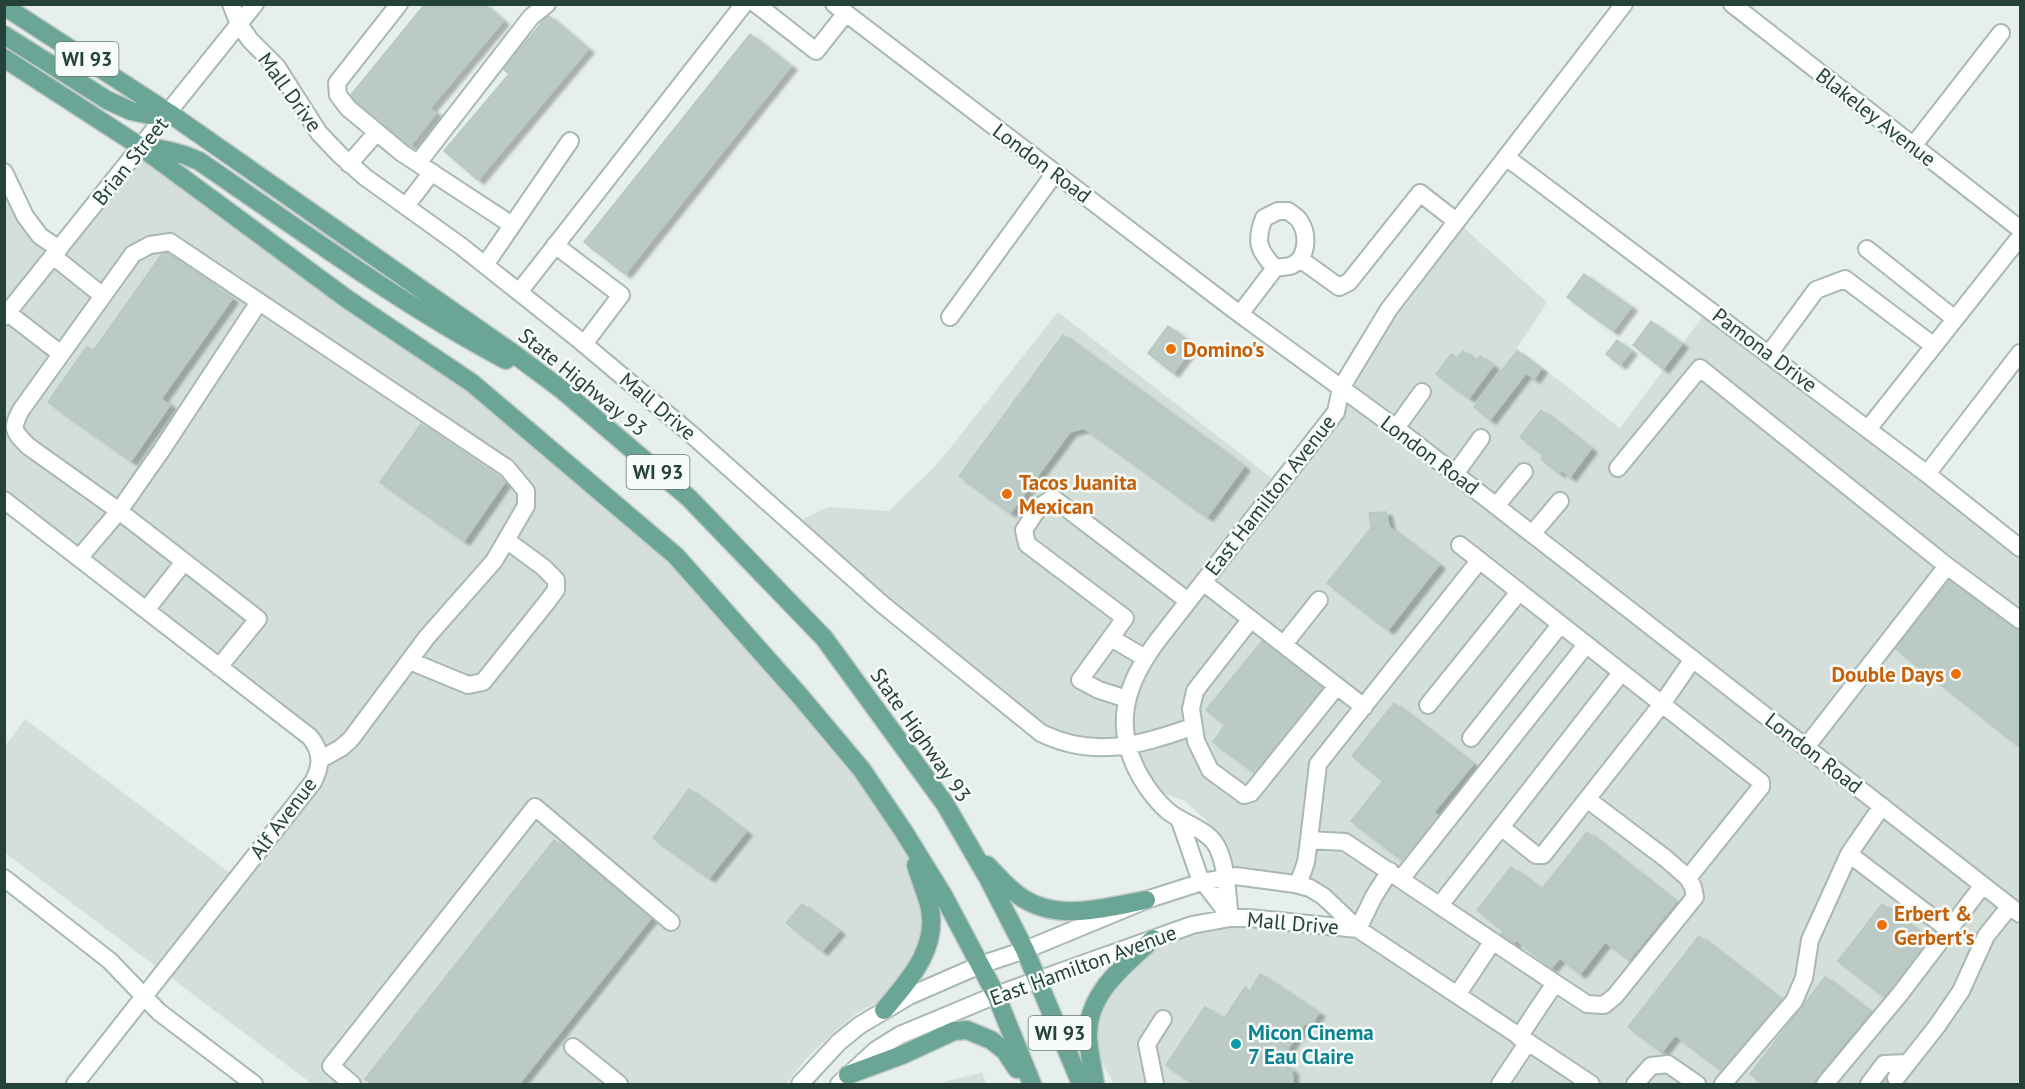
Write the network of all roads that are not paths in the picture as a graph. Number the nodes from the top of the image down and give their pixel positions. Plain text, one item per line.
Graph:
1 (231, 4) edge
2 (255, 4) edge
3 (399, 4) edge
4 (547, 4) edge
5 (744, 4) edge
6 (756, 4) edge
7 (1624, 4) edge
8 (1732, 4) edge
9 (4, 6) edge
10 (840, 9) edge
11 (239, 24) junction
12 (2001, 33) dead end
13 (4, 35) edge
14 (4, 58) edge
15 (169, 113) junction
16 (377, 132) junction
17 (570, 141) dead end
18 (1913, 146) junction
19 (141, 147) junction
20 (1506, 157) junction
21 (349, 164) junction
22 (425, 168) junction
23 (4, 171) edge
24 (1055, 173) junction
25 (406, 206) junction
26 (1456, 221) junction
27 (512, 225) junction
28 (2019, 227) edge
29 (555, 245) junction
30 (1867, 249) dead end
31 (56, 253) junction
32 (1300, 259) junction
33 (485, 265) junction
34 (1275, 268) junction
35 (519, 292) junction
36 (103, 296) junction
37 (259, 302) junction
38 (1240, 314) junction
39 (6, 315) edge
40 (950, 317) dead end
41 (1955, 319) junction
42 (584, 344) junction
43 (1934, 346) junction
44 (2020, 353) edge
45 (61, 354) junction
46 (1769, 354) junction
47 (1341, 388) junction
48 (561, 389) junction
49 (1422, 392) dead end
50 (1396, 428) junction
51 (1868, 429) junction
52 (1481, 438) dead end
53 (1618, 468) dead end
54 (1524, 472) dead end
55 (1455, 474) junction
56 (1927, 474) junction
57 (4, 500) edge
58 (1560, 501) dead end
59 (1496, 506) junction
60 (119, 511) junction
61 (1532, 534) junction
62 (506, 540) junction
63 (1460, 545) dead end
64 (2020, 549) edge
65 (79, 558) junction
66 (1479, 561) junction
67 (184, 562) junction
68 (1947, 566) junction
69 (1203, 582) junction
70 (1519, 592) junction
71 (1319, 600) dead end
72 (1188, 601) junction
73 (146, 610) junction
74 (1251, 620) junction
75 (2020, 620) edge
76 (1560, 625) junction
77 (1111, 638) junction
78 (1284, 644) junction
79 (1586, 645) junction
80 (1145, 658) junction
81 (1693, 658) junction
82 (410, 661) junction
83 (219, 667) junction
84 (1622, 673) junction
85 (1337, 686) junction
86 (1127, 699) junction
87 (1662, 704) junction
88 (1428, 705) dead end
89 (1364, 706) junction
90 (1192, 727) junction
91 (1472, 738) dead end
92 (1128, 746) junction
93 (1806, 747) junction
94 (321, 759) junction
95 (1587, 799) junction
96 (1882, 806) junction
97 (1180, 821) junction
98 (1501, 827) junction
99 (904, 832) junction
100 (1309, 840) junction
101 (970, 848) junction
102 (1849, 854) junction
103 (1395, 875) junction
104 (1225, 877) junction
105 (4, 878) edge
106 (1688, 878) junction
107 (1202, 882) junction
108 (1298, 885) junction
109 (1983, 885) junction
110 (1146, 900) junction
111 (1440, 905) junction
112 (2015, 910) edge
113 (1230, 918) junction
114 (671, 922) dead end
115 (1358, 929) junction
116 (1949, 930) junction
117 (1153, 939) junction
118 (1493, 940) junction
119 (1025, 950) junction
120 (980, 965) junction
121 (1039, 981) junction
122 (1555, 983) junction
123 (996, 995) junction
124 (1457, 995) junction
125 (144, 997) junction
126 (884, 1010) junction
127 (1163, 1019) dead end
128 (1523, 1039) junction
129 (573, 1047) dead end
130 (1908, 1063) junction
131 (1896, 1078) tunnel mouth
132 (844, 1080) edge
133 (75, 1084) edge
134 (254, 1084) edge
135 (352, 1084) edge
136 (619, 1084) edge
137 (800, 1084) edge
138 (1026, 1084) edge
139 (1032, 1084) edge
140 (1081, 1084) edge
141 (1095, 1084) edge
142 (1155, 1084) edge
143 (1500, 1084) edge
144 (1591, 1084) edge
145 (1635, 1084) edge
146 (1697, 1084) edge
147 (1723, 1084) edge
148 (1825, 1084) edge
149 (1869, 1084) edge

1 - 11 street, Mall Drive
2 - 11 street, Brian Street
3 - 16 street
4 - 22 street
5 - 29 street
6 - 10 street
7 - 20 street, East Hamilton Avenue
8 - 18 street, Blakeley Avenue
9 - 15 main road, State Highway 93 / WI 93
10 - 24 street, London Road
11 - 15 street, Brian Street
11 - 21 street, Mall Drive
12 - 18 street
13 - 15 main road
14 - 19 main road, WI 93
15 - 19 street, Brian Street
15 - 48 main road, State Highway 93 / WI 93
16 - 21 street
16 - 22 street
17 - 27 street
18 - 28 street, Blakeley Avenue
19 - 31 street, Brian Street
19 - 48 main road
19 - 99 main road, WI 93
20 - 26 street, East Hamilton Avenue
20 - 46 street, Pamona Drive
21 - 25 street, Mall Drive
22 - 25 street
22 - 27 street
23 - 31 street
24 - 38 street, London Road
24 - 40 street
25 - 33 street, Mall Drive
26 - 32 street
26 - 47 street, East Hamilton Avenue
27 - 33 street
28 - 41 street
29 - 35 street
29 - 42 street
30 - 41 street
31 - 36 street
31 - 39 street, Brian Street
32 - 34 street
32 - 34 street
33 - 35 street, Mall Drive
34 - 38 street
35 - 42 street, Mall Drive
36 - 37 street
36 - 45 street
37 - 60 street
37 - 62 street
38 - 47 street, London Road
39 - 45 street
41 - 43 street
42 - 92 street, Mall Drive
43 - 46 street
43 - 51 street
44 - 56 street
45 - 60 street
46 - 51 street, Pamona Drive
47 - 50 street, London Road
47 - 69 street, East Hamilton Avenue
48 - 101 main road, State Highway 93 / WI 93
49 - 50 street
50 - 55 street, London Road
51 - 56 street, Pamona Drive
52 - 55 street
53 - 68 street
54 - 59 street
55 - 59 street, London Road
56 - 64 street, Pamona Drive
57 - 65 street, Alf Avenue
58 - 61 street
59 - 61 street, London Road
60 - 65 street
60 - 67 street
61 - 81 street, London Road
62 - 82 street
62 - 82 street
63 - 66 street
65 - 73 street, Alf Avenue
66 - 70 street
66 - 89 street
67 - 73 street
67 - 83 street
68 - 75 street
68 - 93 street
69 - 72 street, East Hamilton Avenue
69 - 74 street
70 - 76 street
70 - 88 street
71 - 78 street
72 - 77 street
72 - 80 street, East Hamilton Avenue
73 - 83 street, Alf Avenue
74 - 78 street
74 - 90 street
76 - 79 street
76 - 91 street
77 - 80 street
77 - 86 street
78 - 85 street
79 - 84 street
79 - 103 street
80 - 86 street, East Hamilton Avenue
81 - 87 street
81 - 93 street, London Road
82 - 94 street
83 - 94 street, Alf Avenue
84 - 87 street
84 - 98 street
85 - 89 street
85 - 90 street
86 - 92 street, East Hamilton Avenue
87 - 95 street
87 - 106 street
89 - 100 street
90 - 92 street, Mall Drive
92 - 97 street, East Hamilton Avenue
93 - 96 street, London Road
94 - 125 street, Alf Avenue
95 - 98 street
95 - 106 street
96 - 102 street
96 - 109 street, London Road
97 - 104 street, East Hamilton Avenue
97 - 107 street, East Hamilton Avenue
98 - 111 street
99 - 120 main road, WI 93
99 - 126 main road
100 - 103 street
100 - 108 street
101 - 110 main road
101 - 119 main road, State Highway 93 / WI 93
102 - 116 street
102 - 147 street
103 - 111 street
103 - 115 street
104 - 107 street, Mall Drive
104 - 108 street, Mall Drive
104 - 113 street, East Hamilton Avenue
105 - 125 street
106 - 122 street
107 - 110 street, East Hamilton Avenue
107 - 113 street, Mall Drive
108 - 115 street, Mall Drive
109 - 112 street, London Road
109 - 116 street
110 - 119 street, East Hamilton Avenue
111 - 118 street
112 - 130 street
113 - 115 street, Mall Drive
113 - 117 street, East Hamilton Avenue
114 - 135 street
115 - 124 street, Mall Drive
116 - 148 street
117 - 121 street, East Hamilton Avenue
117 - 141 main road
118 - 122 street
118 - 124 street
119 - 120 street, East Hamilton Avenue
119 - 121 main road, State Highway 93 / WI 93
120 - 123 main road, WI 93
120 - 126 street, East Hamilton Avenue
121 - 123 street, East Hamilton Avenue
121 - 140 main road, State Highway 93 / WI 93
122 - 128 street
123 - 132 street, East Hamilton Avenue
123 - 139 main road, WI 93
124 - 128 street, Mall Drive
125 - 133 street, Alf Avenue
125 - 134 street
126 - 137 street, East Hamilton Avenue
127 - 142 street
128 - 143 street
128 - 144 street, Mall Drive
129 - 136 street
130 - 131 street
130 - 149 street
132 - 138 main road
145 - 146 street

